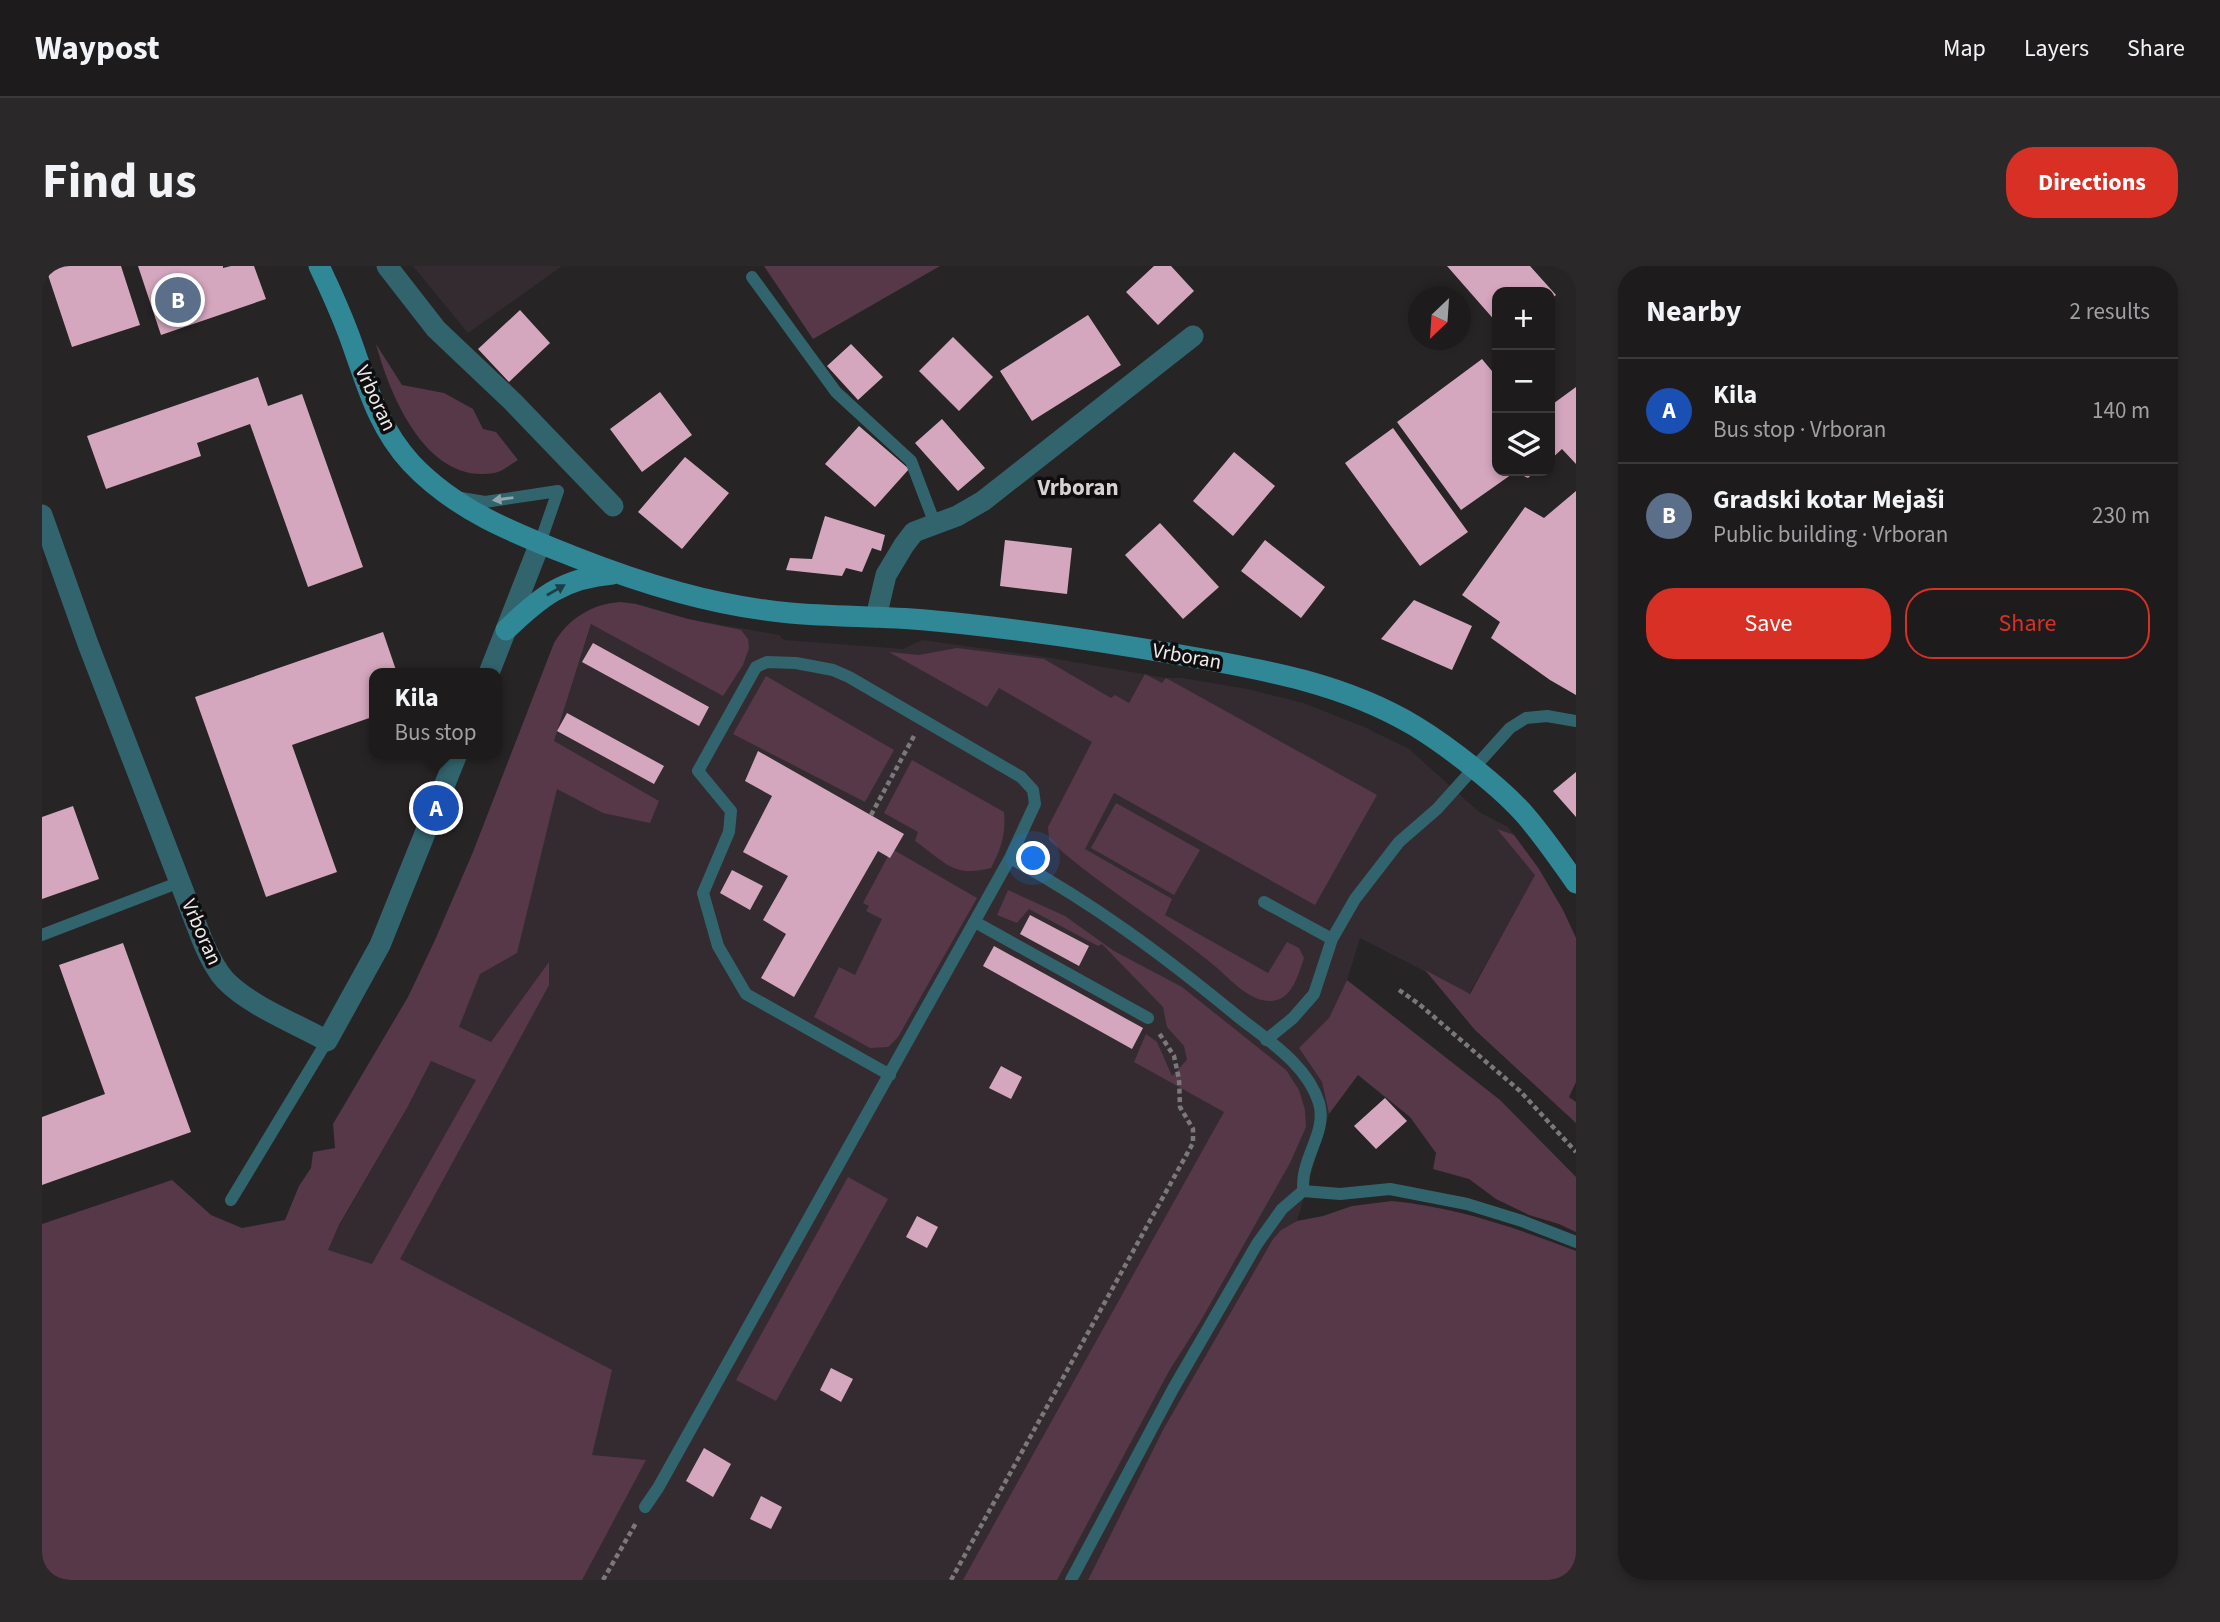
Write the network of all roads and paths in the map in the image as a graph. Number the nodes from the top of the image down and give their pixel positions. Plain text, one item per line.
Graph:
1 (319, 266) edge
2 (387, 266) edge
3 (752, 277) dead end
4 (1192, 336) dead end
5 (448, 496) junction
6 (613, 506) dead end
7 (42, 515) edge
8 (935, 524) junction
9 (540, 543) junction
10 (616, 573) junction
11 (876, 617) junction
12 (506, 629) junction
13 (491, 668) edge
14 (1576, 721) edge
15 (915, 734) dead end
16 (455, 759) edge
17 (1474, 770) junction
18 (871, 815) dead end
19 (1010, 858) junction
20 (180, 882) junction
21 (1576, 883) edge
22 (1264, 902) dead end
23 (975, 922) junction
24 (42, 935) edge
25 (1332, 939) junction
26 (1399, 990) dead end
27 (1147, 1018) joint
28 (1266, 1040) junction
29 (327, 1041) junction
30 (890, 1075) junction
31 (1576, 1152) edge
32 (1303, 1191) junction
33 (231, 1200) dead end
34 (1576, 1242) edge
35 (645, 1507) joint
36 (603, 1580) edge
37 (951, 1580) edge
38 (1071, 1580) edge

1 - 5 street, Vrboran
2 - 6 street
3 - 8 lane
4 - 8 street
5 - 9 street, Vrboran
9 -> 5 lane
7 - 20 street, Vrboran
8 - 11 street
9 - 10 street, Vrboran
9 - 12 street
10 - 11 street, Vrboran
12 -> 10 street
11 - 17 street, Vrboran
12 - 13 street
14 - 17 lane
15 - 18 path
16 - 29 street
17 - 21 street, Vrboran
17 - 25 lane
19 - 23 lane
19 - 28 lane
19 - 30 lane
20 - 24 lane
20 - 29 street, Vrboran
22 - 25 lane
23 - 27 lane
23 - 30 lane
25 - 28 lane
26 - 31 path
27 - 37 path
28 - 32 lane
29 - 33 lane
30 - 35 lane
32 - 34 lane
32 - 38 lane
35 - 36 path

